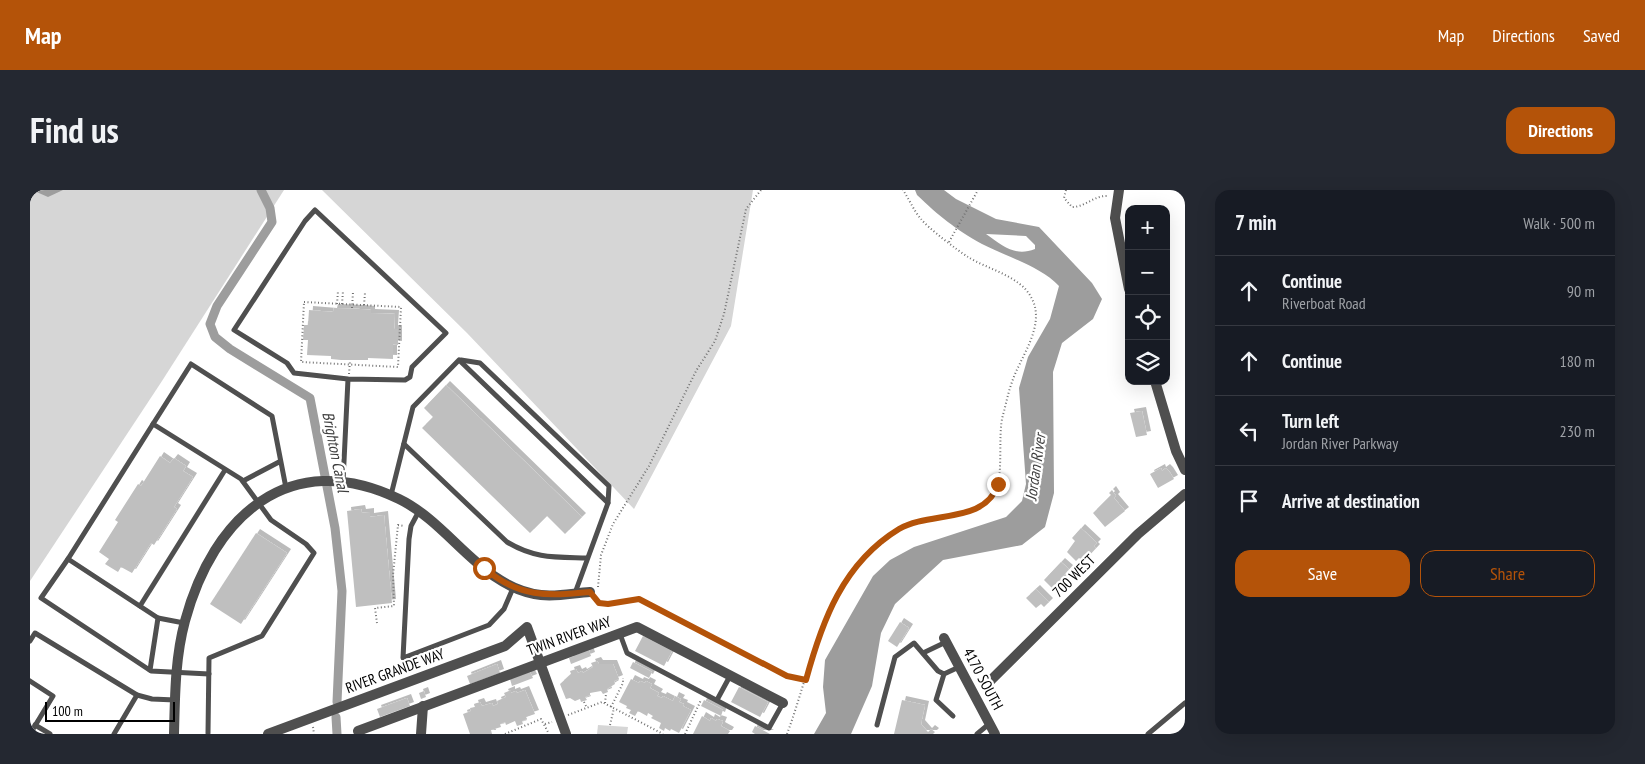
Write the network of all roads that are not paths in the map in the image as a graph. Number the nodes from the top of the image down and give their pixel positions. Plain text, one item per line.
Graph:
1 (1118, 194) edge
2 (1125, 269) edge
3 (459, 360) junction
4 (348, 378) junction
5 (1156, 385) edge
6 (153, 424) junction
7 (404, 444) junction
8 (279, 462) junction
9 (225, 470) junction
10 (1185, 470) edge
11 (243, 481) junction
12 (338, 482) junction
13 (286, 488) junction
14 (1185, 494) edge
15 (390, 495) junction
16 (258, 502) junction
17 (608, 503) junction
18 (419, 510) junction
19 (587, 558) junction
20 (68, 559) junction
21 (513, 588) junction
22 (590, 592) road end
23 (575, 593) junction
24 (140, 606) junction
25 (158, 618) junction
26 (184, 623) junction
27 (620, 633) junction
28 (945, 640) joint
29 (30, 641) edge
30 (923, 654) junction
31 (540, 664) junction
32 (960, 666) junction
33 (150, 670) junction
34 (176, 673) junction
35 (209, 674) junction
36 (944, 674) junction
37 (730, 676) junction
38 (30, 681) edge
39 (988, 683) dead end
40 (137, 695) junction
41 (175, 700) junction
42 (717, 700) junction
43 (783, 703) joint
44 (1185, 703) edge
45 (423, 706) junction
46 (953, 716) dead end
47 (990, 724) junction
48 (35, 725) junction
49 (877, 725) dead end
50 (358, 731) dead end
51 (208, 733) edge
52 (30, 734) edge
53 (50, 734) edge
54 (114, 734) edge
55 (174, 734) edge
56 (268, 734) edge
57 (421, 734) edge
58 (566, 734) edge
59 (977, 734) edge
60 (995, 734) edge
61 (1148, 734) edge

1 - 2 street
3 - 7 lane
3 - 17 lane
3 - 17 lane
4 - 4 lane
4 - 12 lane
5 - 10 street
6 - 8 lane
6 - 9 lane
6 - 20 lane
7 - 15 lane
7 - 19 lane
8 - 11 lane
8 - 13 lane
9 - 11 lane
9 - 24 lane
11 - 16 lane
12 - 13 street
12 - 15 street
13 - 16 street
14 - 39 street, 700 WEST
15 - 18 street
16 - 26 street
16 - 35 lane
17 - 19 lane
18 - 21 street
18 - 21 lane
19 - 23 lane
20 - 24 lane
20 - 33 lane
21 - 23 street
22 - 23 street
24 - 25 lane
25 - 26 lane
25 - 33 lane
26 - 34 street
27 - 31 street, TWIN RIVER WAY
27 - 37 street, TWIN RIVER WAY
27 - 42 lane
28 - 30 lane
28 - 32 street, 4170 SOUTH
29 - 40 lane
30 - 36 lane
30 - 49 lane
31 - 45 street, TWIN RIVER WAY
31 - 56 street, RIVER GRANDE WAY
31 - 58 street
32 - 36 lane
32 - 47 street, 4170 SOUTH
33 - 34 lane
34 - 35 lane
34 - 41 street
35 - 51 lane
36 - 46 lane
37 - 42 lane
37 - 43 street, TWIN RIVER WAY
38 - 48 lane
40 - 41 lane
40 - 54 lane
41 - 55 street
42 - 43 lane
44 - 61 lane
45 - 50 street, TWIN RIVER WAY
45 - 57 street
47 - 59 lane
47 - 60 street, 4170 SOUTH
48 - 52 lane
48 - 53 lane

